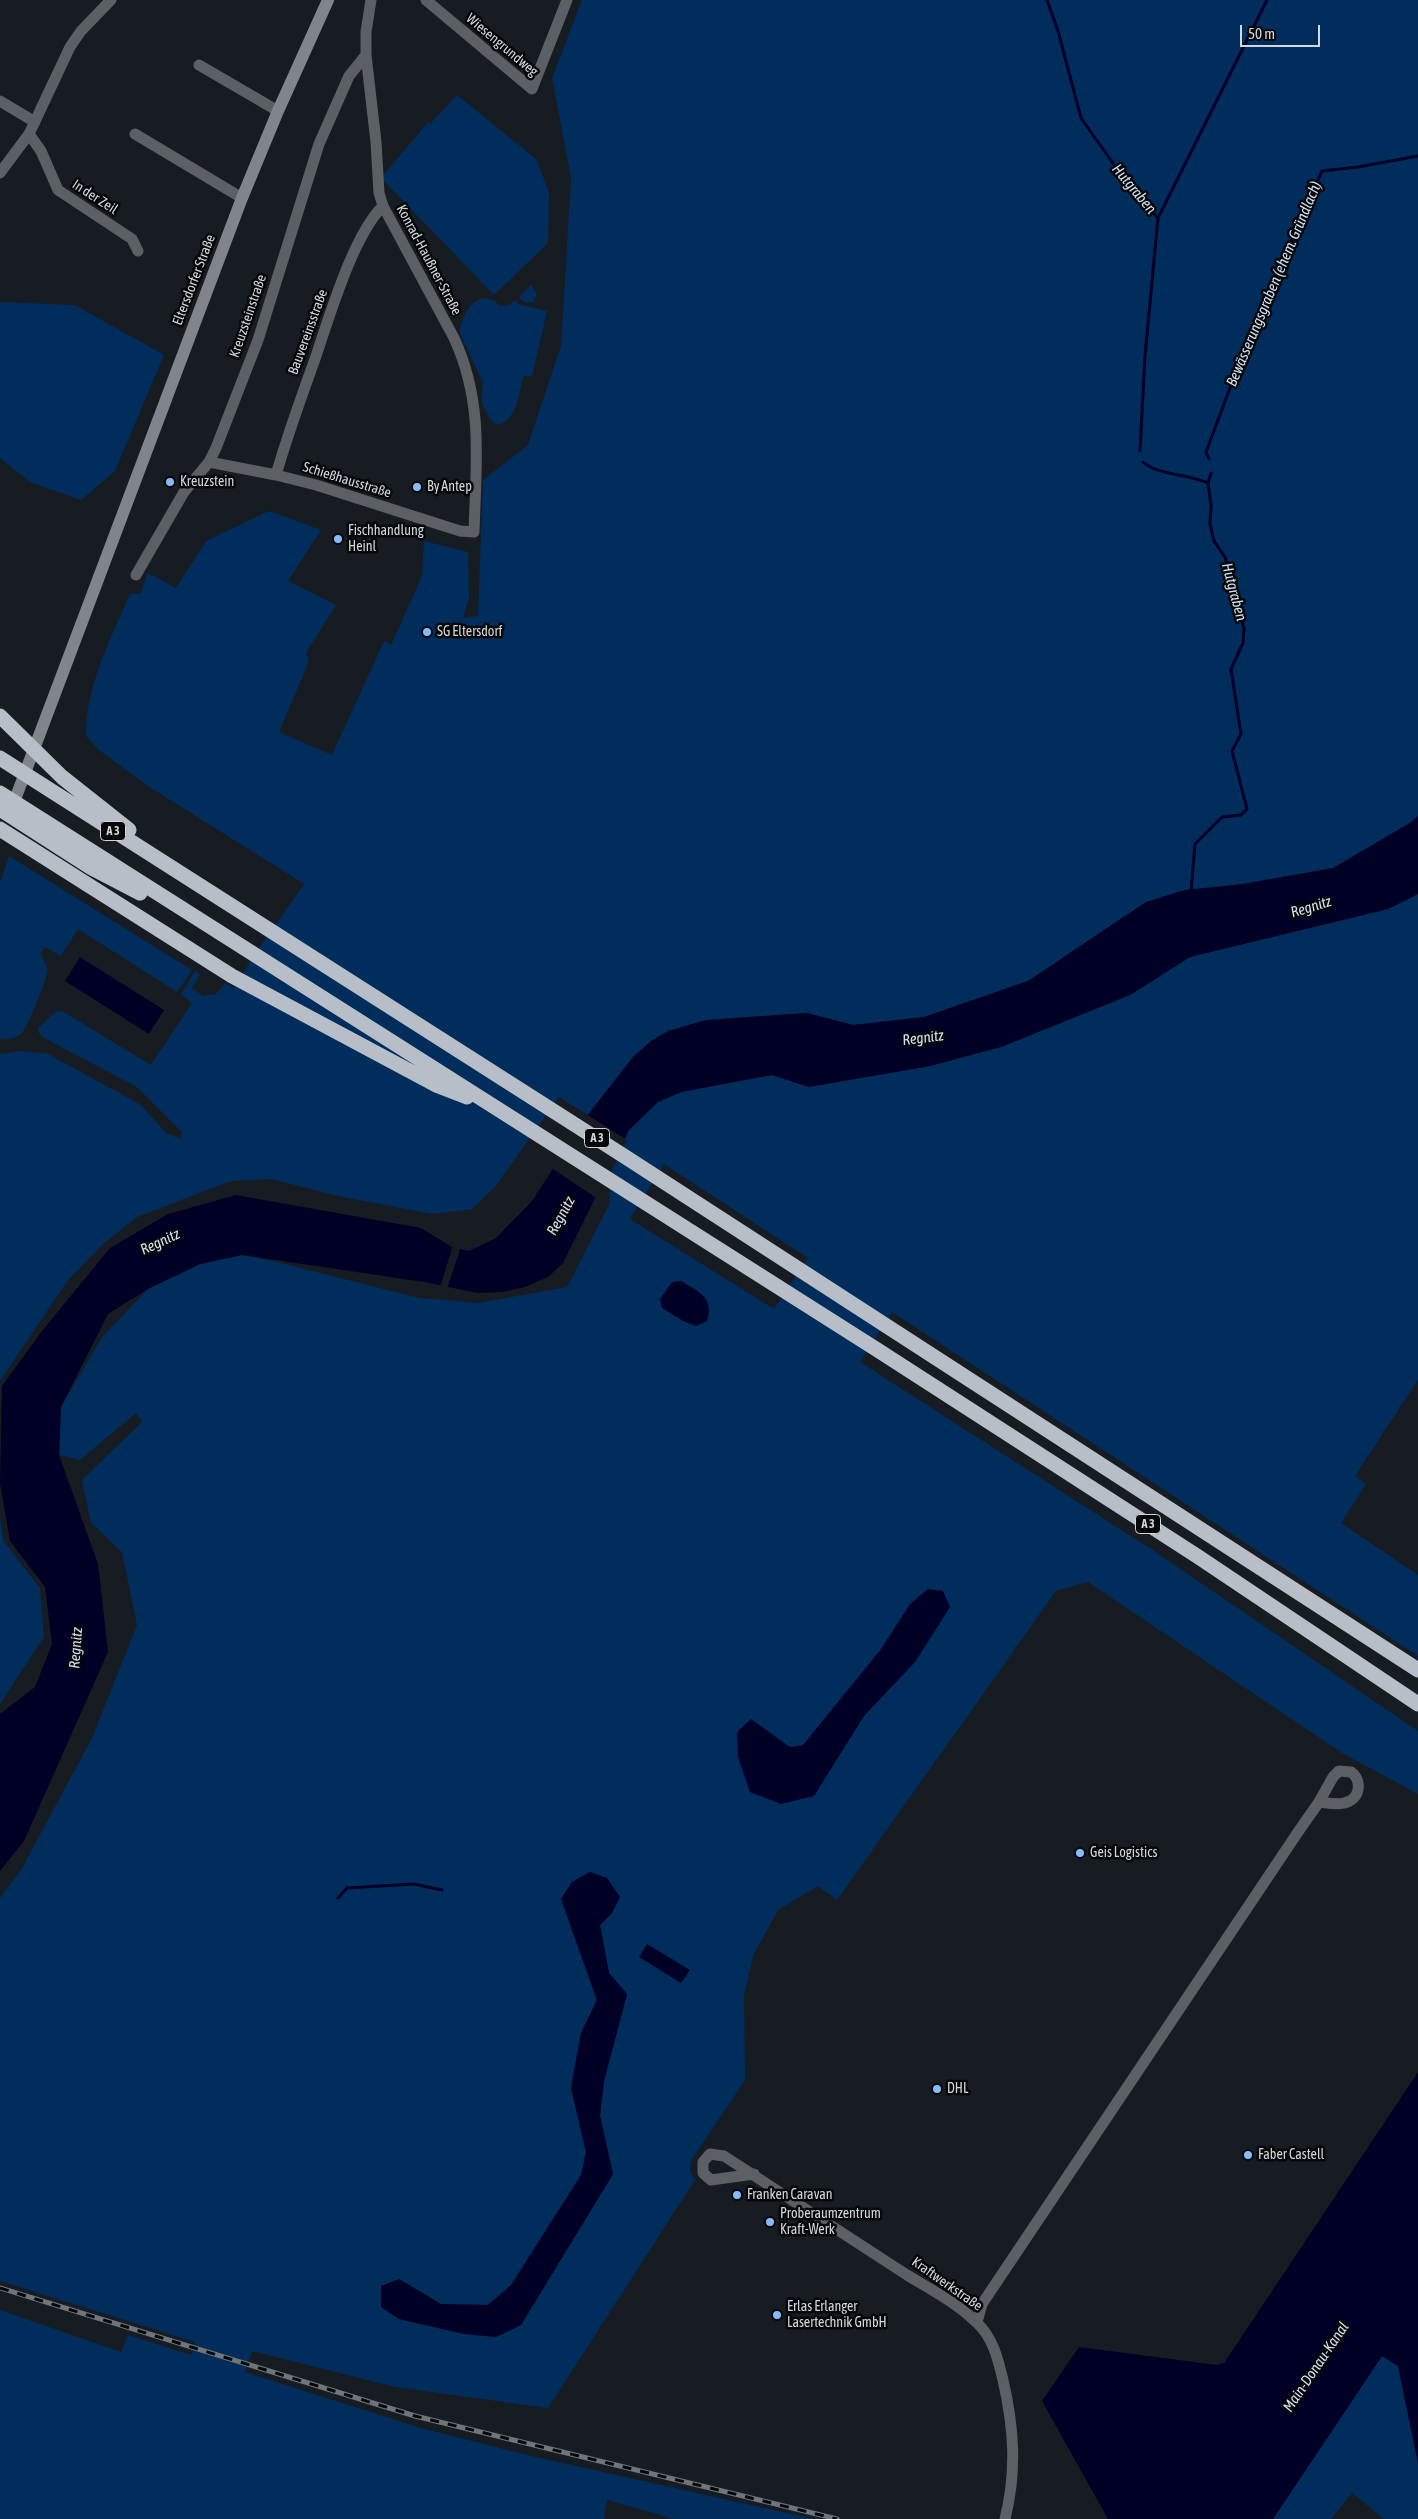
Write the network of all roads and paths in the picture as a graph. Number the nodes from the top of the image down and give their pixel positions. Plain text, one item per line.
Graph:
1 (111, 0) edge
2 (328, 0) edge
3 (371, 0) edge
4 (426, 0) edge
5 (567, 0) edge
6 (366, 55) junction
7 (199, 65) dead end
8 (0, 101) edge
9 (278, 110) junction
10 (35, 122) junction
11 (29, 134) junction
12 (135, 134) dead end
13 (0, 173) edge
14 (242, 198) junction
15 (383, 206) junction
16 (138, 251) dead end
17 (209, 462) junction
18 (276, 475) junction
19 (474, 532) joint
20 (136, 575) dead end
21 (0, 716) edge
22 (0, 758) edge
23 (0, 793) edge
24 (0, 809) edge
25 (0, 829) edge
26 (0, 838) edge
27 (226, 903) junction
28 (224, 940) junction
29 (329, 1015) junction
30 (509, 1115) junction
31 (1418, 1670) edge
32 (1418, 1704) edge
33 (1320, 1802) dead end
34 (754, 2174) dead end
35 (977, 2322) junction
36 (1005, 2519) edge

1 - 10 street
2 - 9 street, Eltersdorfer Straße
3 - 6 street, Konrad-Haußner-Straße
4 - 5 street, Wiesengrundweg
6 - 15 street, Konrad-Haußner-Straße
6 - 17 street, Kreuzsteinstraße
7 - 9 street
8 - 10 street
9 - 14 street, Eltersdorfer Straße
10 - 11 street
11 - 13 street
11 - 16 street, In der Zeil
12 - 14 street
14 - 26 street, Eltersdorfer Straße
15 - 18 street, Bauvereinsstraße
15 - 19 street, Konrad-Haußner-Straße
17 - 18 street, Schießhausstraße
17 - 20 street, Kreuzsteinstraße
18 - 19 street, Schießhausstraße
21 - 27 highway
22 - 27 highway, A 3
23 - 28 highway, A 3
24 - 28 highway
25 - 29 highway, A 3
27 - 31 highway, A 3
28 - 29 highway, A 3
29 - 30 highway, A 3
29 - 30 highway
30 - 32 highway, A 3
33 - 35 street
34 - 35 street, Kraftwerkstraße
35 - 36 street, Kraftwerkstraße

